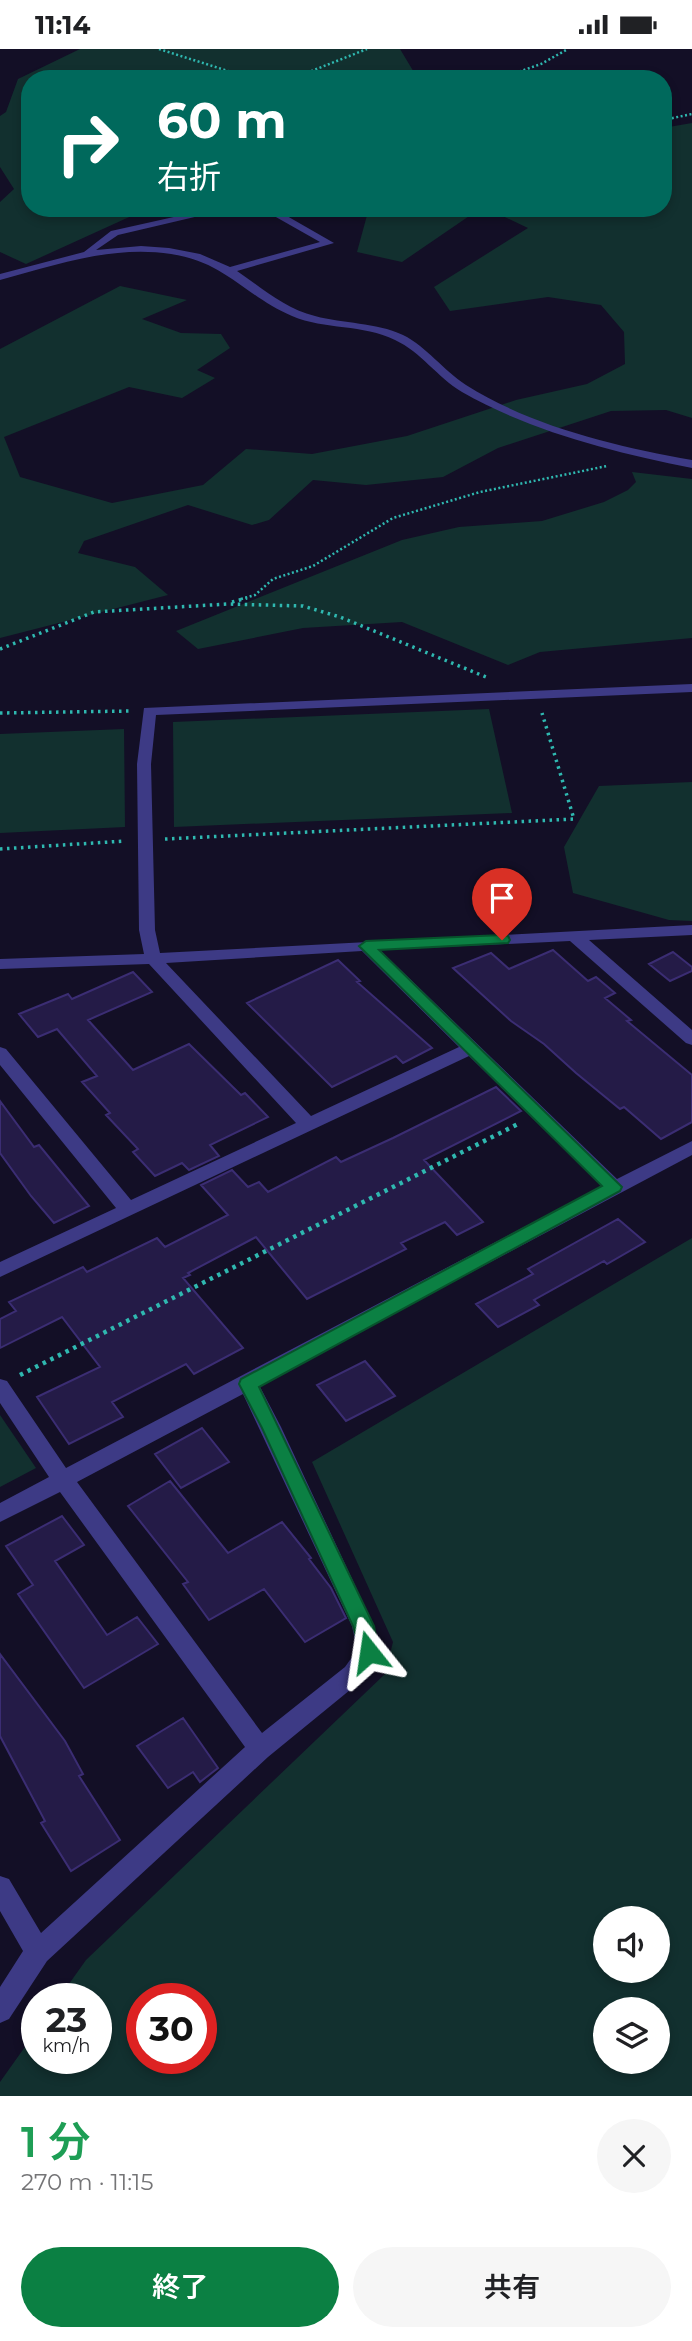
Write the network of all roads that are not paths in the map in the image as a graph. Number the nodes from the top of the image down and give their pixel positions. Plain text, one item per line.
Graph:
1 (187, 217) edge
2 (281, 217) edge
3 (82, 254) junction
4 (229, 270) junction
5 (0, 277) edge
6 (692, 464) edge
7 (692, 688) edge
8 (692, 930) edge
9 (574, 936) junction
10 (366, 946) junction
11 (153, 959) junction
12 (0, 964) edge
13 (692, 1039) edge
14 (471, 1048) junction
15 (0, 1053) edge
16 (309, 1125) junction
17 (692, 1147) edge
18 (614, 1187) junction
19 (128, 1210) junction
20 (0, 1270) edge
21 (6, 1383) edge
22 (248, 1384) junction
23 (63, 1480) junction
24 (0, 1513) edge
25 (260, 1749) junction
26 (0, 1888) edge
27 (38, 1952) junction
28 (0, 2010) edge

1 - 3 street
2 - 4 street
3 - 4 street
3 - 5 street
4 - 6 street
7 - 11 street
8 - 9 street
9 - 10 street
9 - 13 street
10 - 11 street
10 - 14 street
11 - 12 street
11 - 16 street
14 - 16 street
14 - 18 street
15 - 19 street
16 - 19 street
17 - 18 street
18 - 22 street
19 - 20 street
21 - 23 street
22 - 23 street
22 - 25 street
23 - 24 street
23 - 25 street
25 - 27 street
26 - 27 street
27 - 28 street

